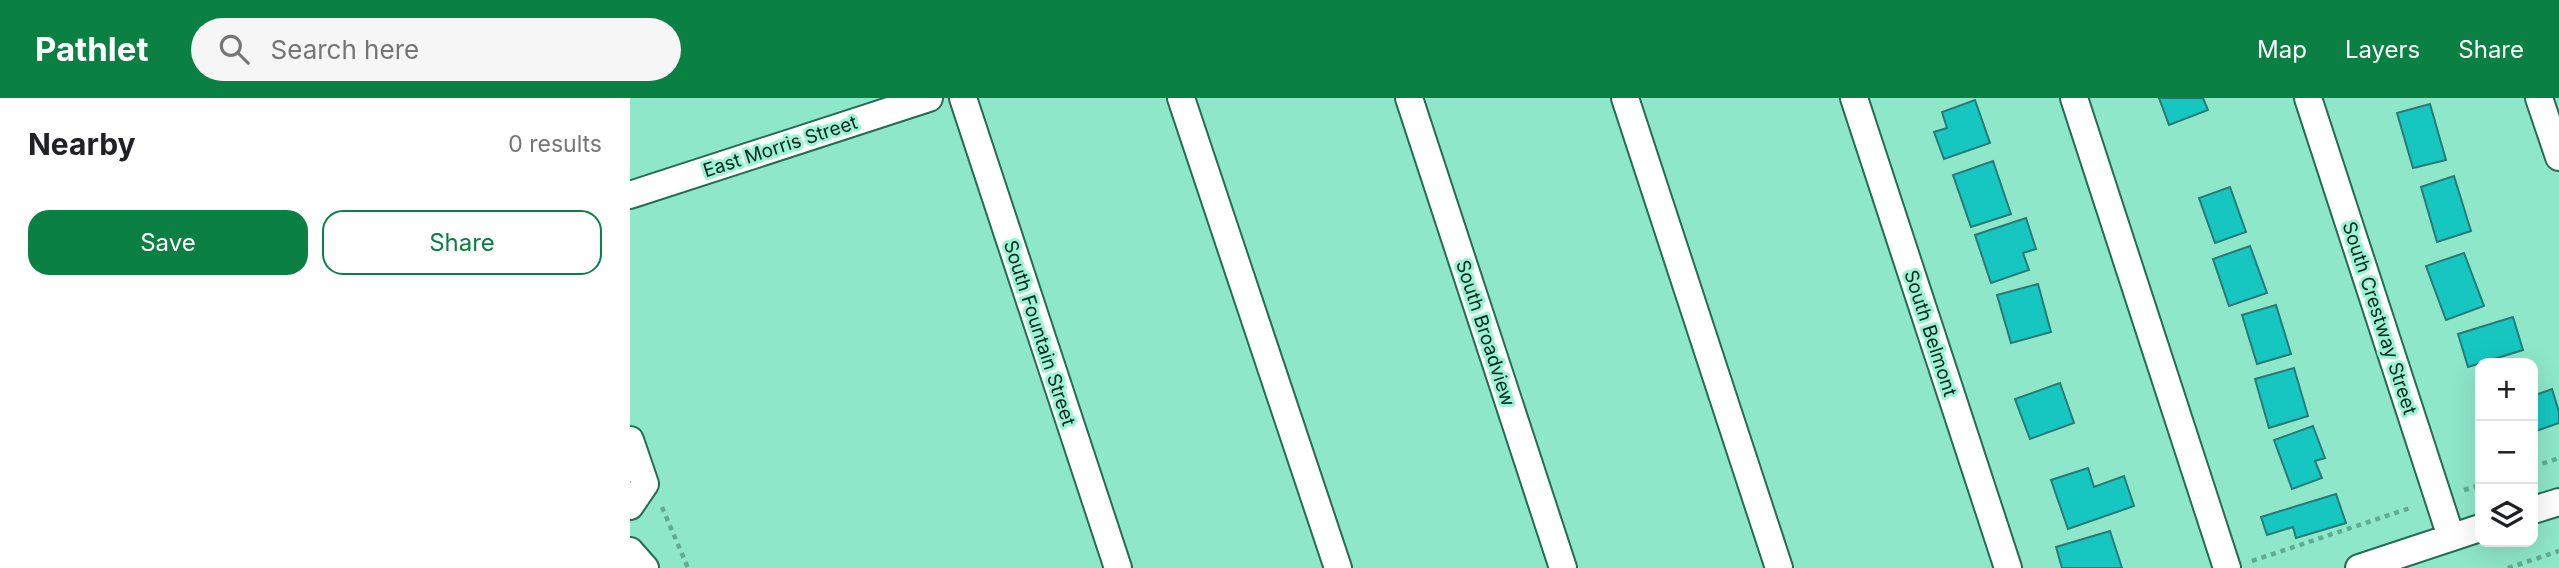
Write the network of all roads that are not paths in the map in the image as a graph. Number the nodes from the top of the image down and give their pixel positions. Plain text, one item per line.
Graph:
1 (929, 98) edge
2 (963, 98) edge
3 (1181, 98) edge
4 (1409, 98) edge
5 (1625, 98) edge
6 (1854, 98) edge
7 (2074, 98) edge
8 (2308, 98) edge
9 (2539, 98) edge
10 (2559, 157) edge
11 (630, 195) edge
12 (630, 440) edge
13 (636, 497) edge
14 (2559, 502) edge
15 (2538, 508) edge
16 (2475, 530) edge
17 (2451, 537) junction
18 (630, 551) edge
19 (2236, 566) edge
20 (645, 568) edge
21 (1118, 568) edge
22 (1338, 568) edge
23 (1563, 568) edge
24 (1779, 568) edge
25 (2008, 568) edge
26 (2359, 568) edge

1 - 11 street, East Morris Street
2 - 21 street, South Fountain Street
3 - 22 street
4 - 23 street, South Broadview
5 - 24 street
6 - 25 street, South Belmont
7 - 19 street
8 - 17 street, South Crestway Street
9 - 10 street
12 - 13 street
14 - 15 street
16 - 17 street
17 - 26 street
18 - 20 street

